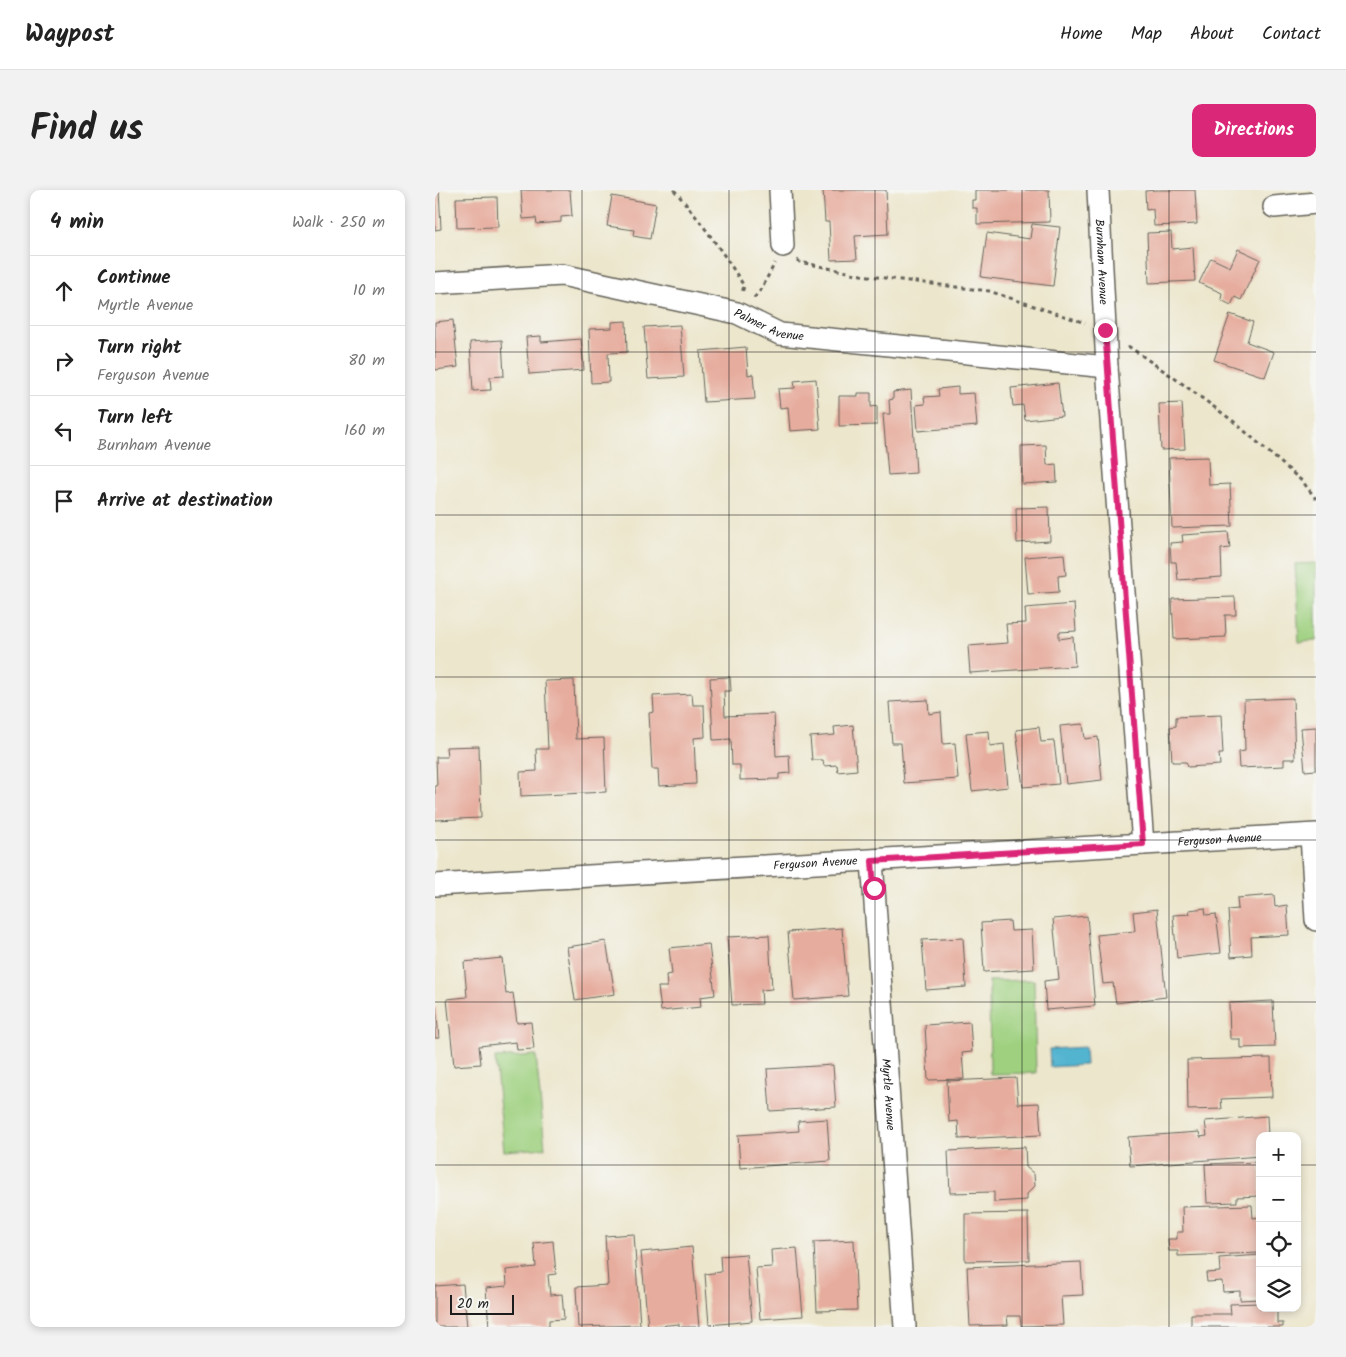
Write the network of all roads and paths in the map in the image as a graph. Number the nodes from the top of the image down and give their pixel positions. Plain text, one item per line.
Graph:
1 (674, 190) edge
2 (780, 190) edge
3 (1099, 190) edge
4 (1316, 203) edge
5 (1274, 207) dead end
6 (783, 246) junction
7 (435, 282) edge
8 (760, 291) dead end
9 (737, 313) junction
10 (1105, 330) junction
11 (1107, 367) junction
12 (1316, 499) edge
13 (1314, 835) edge
14 (1143, 844) junction
15 (872, 861) junction
16 (435, 885) edge
17 (1316, 920) edge
18 (905, 1327) edge

1 - 9 path
2 - 6 street
3 - 10 street, Burnham Avenue
4 - 5 street
6 - 8 path
6 - 10 path
7 - 9 street, Palmer Avenue
9 - 11 street, Palmer Avenue
10 - 11 street, Burnham Avenue
10 - 12 path
11 - 14 street, Burnham Avenue
13 - 14 street, Ferguson Avenue
13 - 17 street
14 - 15 street, Ferguson Avenue
15 - 16 street, Ferguson Avenue
15 - 18 street, Myrtle Avenue

